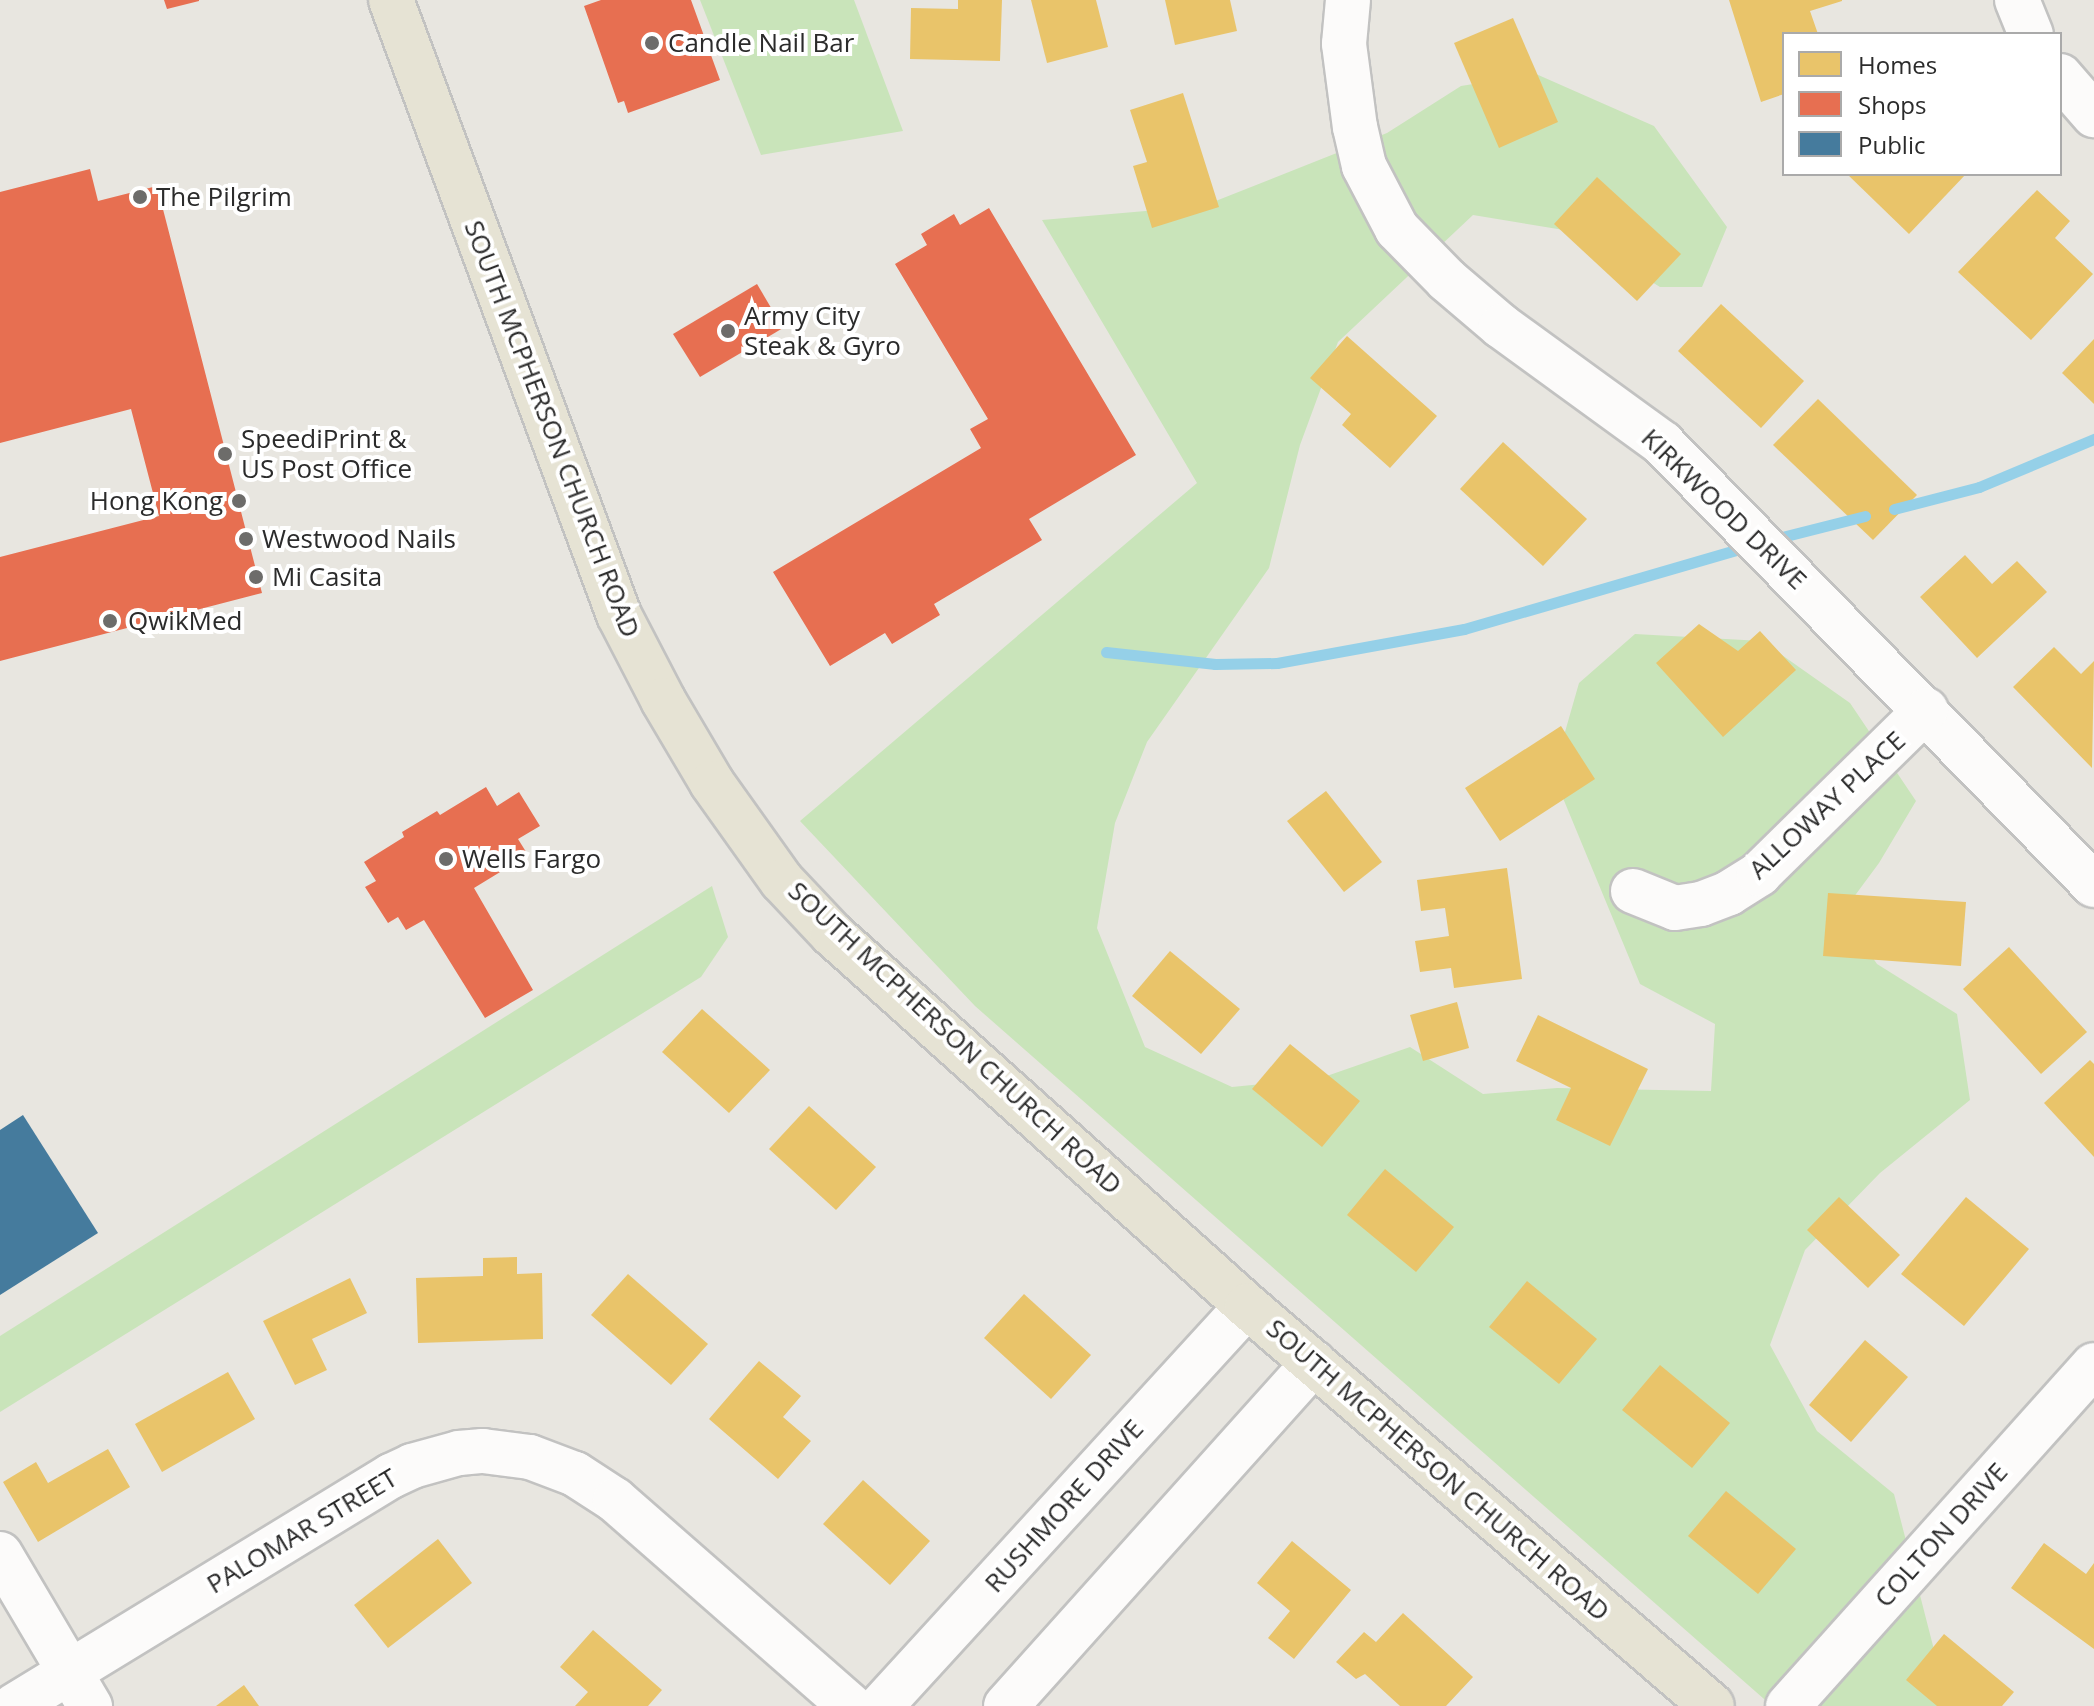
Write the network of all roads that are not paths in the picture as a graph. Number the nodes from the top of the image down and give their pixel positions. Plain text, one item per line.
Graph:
1 (391, 0) edge
2 (1348, 0) edge
3 (2017, 0) edge
4 (2030, 32) edge
5 (2062, 78) edge
6 (2094, 115) edge
7 (1926, 710) junction
8 (2094, 885) edge
9 (1633, 891) dead end
10 (1247, 1306) junction
11 (1314, 1363) junction
12 (2094, 1365) edge
13 (0, 1554) edge
14 (80, 1688) edge
15 (14, 1706) edge
16 (850, 1706) edge
17 (881, 1706) edge
18 (1006, 1706) edge
19 (1712, 1706) edge
20 (1788, 1706) edge

1 - 10 main road, SOUTH MCPHERSON CHURCH ROAD
2 - 7 street, KIRKWOOD DRIVE
3 - 4 street
5 - 6 street
7 - 8 street, KIRKWOOD DRIVE
7 - 9 street, ALLOWAY PLACE
10 - 11 main road, SOUTH MCPHERSON CHURCH ROAD
10 - 17 street, RUSHMORE DRIVE
11 - 18 street
11 - 19 main road, SOUTH MCPHERSON CHURCH ROAD
12 - 20 street, COLTON DRIVE
13 - 14 street
14 - 15 street, PALOMAR STREET
14 - 16 street, PALOMAR STREET

